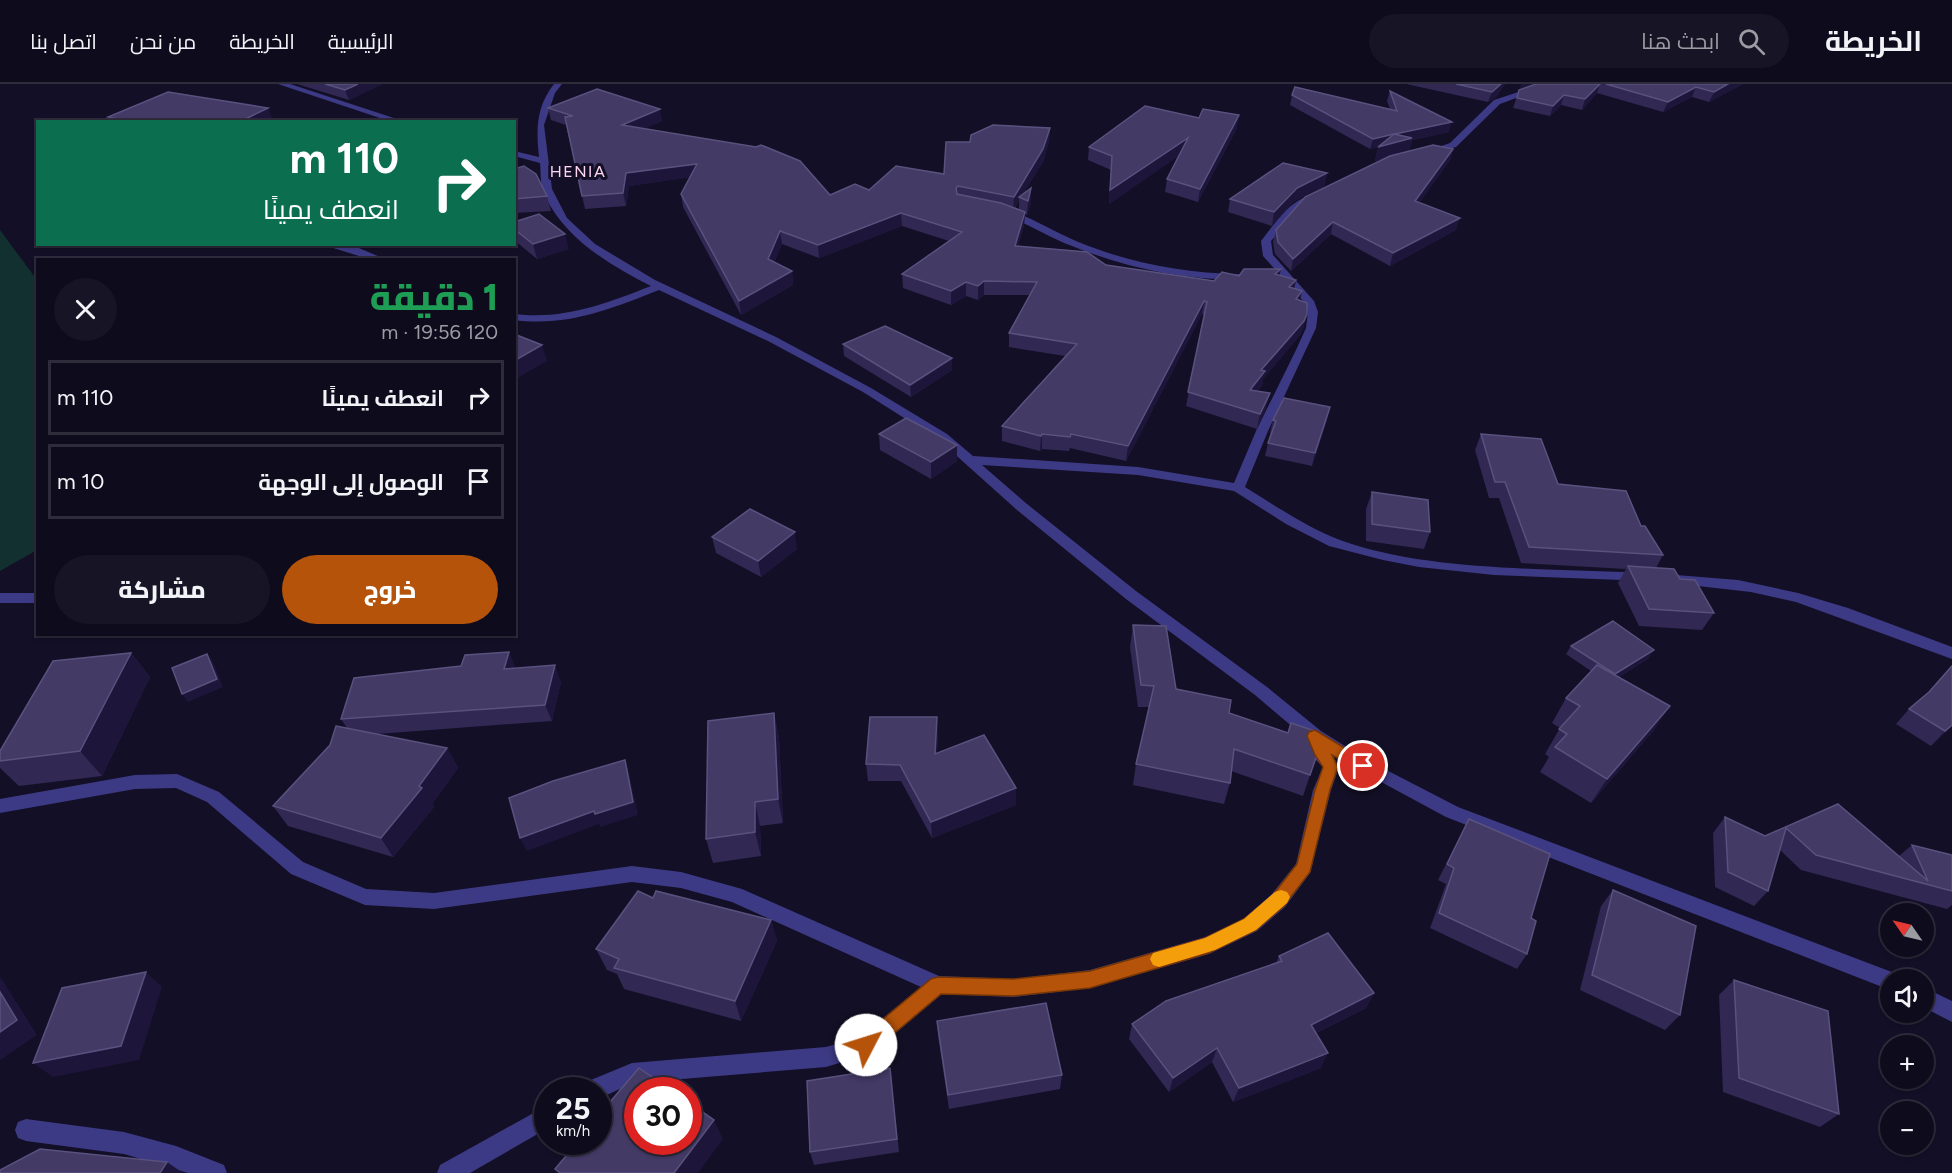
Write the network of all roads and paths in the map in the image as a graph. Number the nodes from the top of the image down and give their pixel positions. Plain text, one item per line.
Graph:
1 (282, 84) edge
2 (558, 84) edge
3 (1550, 84) edge
4 (396, 120) edge
5 (516, 153) edge
6 (1411, 156) edge
7 (544, 160) junction
8 (1323, 192) edge
9 (993, 209) edge
10 (335, 247) dead end
11 (377, 258) edge
12 (1252, 277) edge
13 (659, 286) junction
14 (516, 317) edge
15 (969, 460) junction
16 (1238, 488) junction
17 (0, 598) edge
18 (36, 598) edge
19 (1952, 653) edge
20 (1315, 736) junction
21 (0, 806) edge
22 (1880, 977) edge
23 (938, 985) junction
24 (1934, 1002) edge
25 (1952, 1012) edge
26 (612, 1082) edge
27 (534, 1124) edge
28 (26, 1130) dead end
29 (216, 1173) edge
30 (448, 1173) edge

1 - 4 street
2 - 7 street
3 - 6 street
5 - 7 street
7 - 13 street
8 - 16 street
9 - 12 street
10 - 11 street
13 - 14 street
13 - 15 street
15 - 16 street
15 - 20 street
16 - 19 street
17 - 18 street
20 - 22 street
20 - 23 street
21 - 23 street
23 - 26 street
24 - 25 street
27 - 30 street
28 - 29 street

